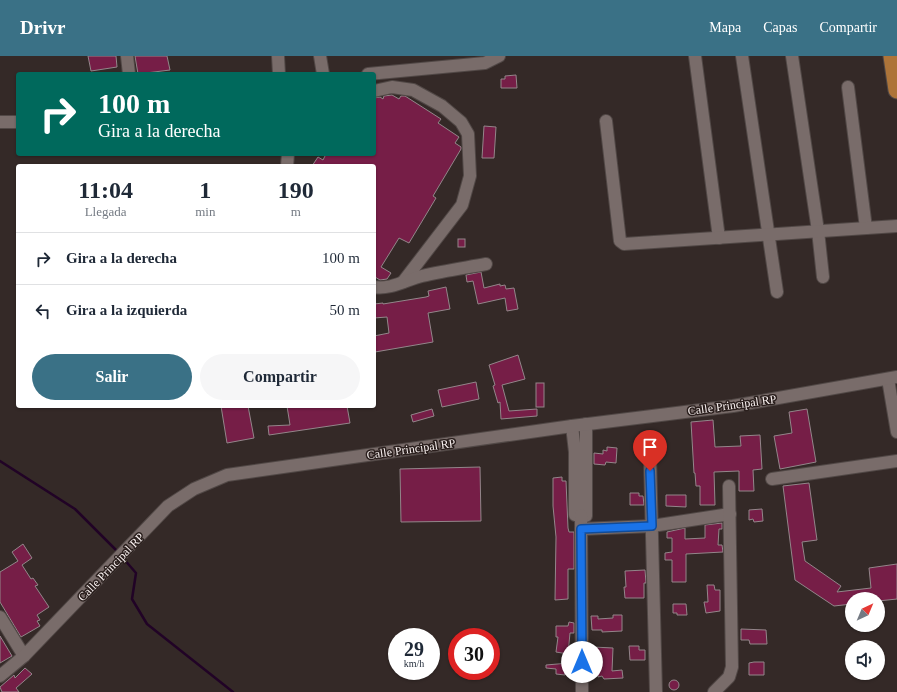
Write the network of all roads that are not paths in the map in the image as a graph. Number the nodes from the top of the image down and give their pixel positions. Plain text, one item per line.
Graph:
1 (127, 56) edge
2 (278, 56) edge
3 (320, 56) edge
4 (499, 56) edge
5 (695, 56) edge
6 (742, 56) edge
7 (792, 56) edge
8 (892, 56) edge
9 (129, 72) edge
10 (279, 72) edge
11 (323, 72) edge
12 (376, 73) edge
13 (848, 87) dead end
14 (897, 90) edge
15 (376, 91) edge
16 (606, 121) dead end
17 (0, 122) edge
18 (16, 122) edge
19 (897, 226) edge
20 (866, 228) junction
21 (818, 231) junction
22 (769, 234) junction
23 (719, 238) junction
24 (486, 264) dead end
25 (823, 277) dead end
26 (403, 282) junction
27 (376, 287) edge
28 (777, 292) dead end
29 (892, 378) edge
30 (586, 424) junction
31 (572, 426) junction
32 (897, 432) edge
33 (650, 458) dead end
34 (897, 461) edge
35 (772, 479) dead end
36 (729, 486) dead end
37 (730, 514) junction
38 (580, 515) junction
39 (652, 526) junction
40 (581, 529) junction
41 (0, 617) edge
42 (24, 656) junction
43 (0, 676) edge
44 (582, 692) edge
45 (656, 692) edge
46 (714, 692) edge

1 - 9 street
2 - 10 street
3 - 11 street
4 - 12 street
5 - 23 street
6 - 22 street
7 - 21 street
8 - 14 highway
13 - 20 street
15 - 26 street
16 - 23 street
17 - 18 street
19 - 20 street
20 - 21 street
21 - 22 street
21 - 25 street
22 - 23 street
22 - 28 street
24 - 26 street
26 - 27 street
29 - 30 street, Calle Principal RP
29 - 32 street
30 - 31 street, Calle Principal RP
30 - 38 street
31 - 38 street
31 - 42 street, Calle Principal RP
33 - 39 street
34 - 35 street
36 - 37 street
37 - 39 street
37 - 46 street
38 - 40 street
39 - 40 street
39 - 45 street
40 - 44 street
41 - 42 street
42 - 43 street, Calle Principal RP

